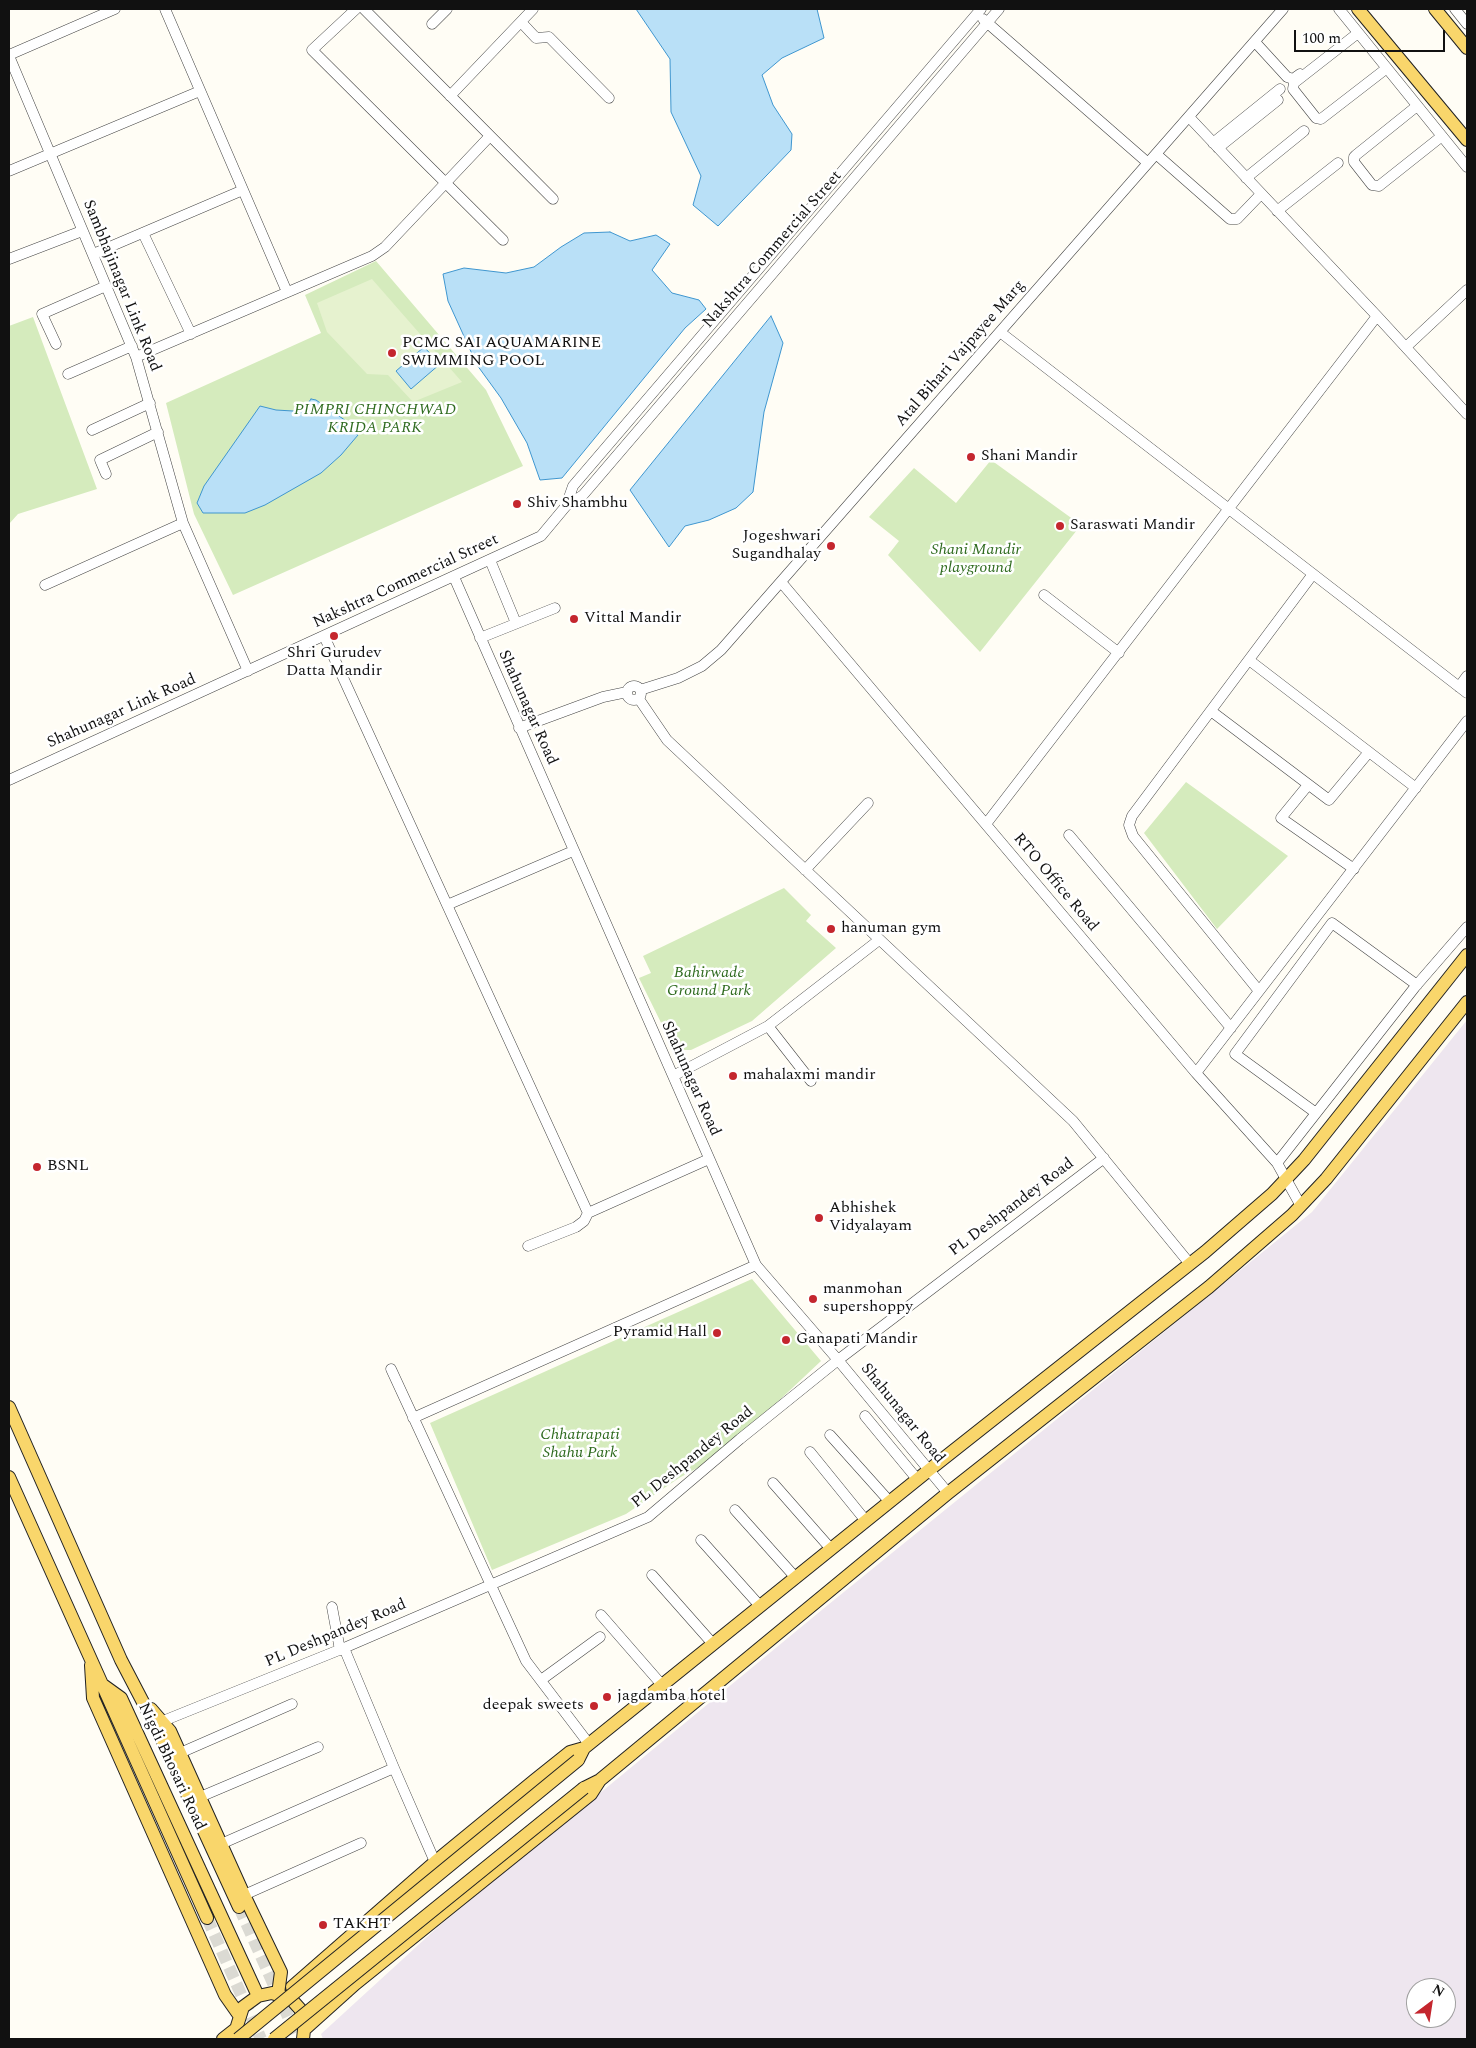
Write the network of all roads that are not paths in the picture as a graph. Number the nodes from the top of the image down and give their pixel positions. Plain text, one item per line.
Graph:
1 (115, 9) edge
2 (165, 9) edge
3 (356, 9) edge
4 (364, 9) edge
5 (447, 9) edge
6 (533, 9) edge
7 (999, 9) edge
8 (1283, 9) edge
9 (1339, 9) edge
10 (1358, 9) edge
11 (1435, 9) edge
12 (1455, 9) edge
13 (979, 11) edge
14 (521, 22) junction
15 (987, 23) junction
16 (432, 24) dead end
17 (1467, 24) edge
18 (1357, 31) junction
19 (1254, 42) junction
20 (1467, 48) edge
21 (9, 56) edge
22 (1387, 68) junction
23 (1280, 88) dead end
24 (200, 91) junction
25 (450, 96) junction
26 (609, 98) dead end
27 (1278, 100) dead end
28 (1417, 106) junction
29 (1189, 117) junction
30 (1304, 131) dead end
31 (490, 136) junction
32 (1442, 136) junction
33 (1467, 140) edge
34 (1216, 146) junction
35 (50, 153) junction
36 (1156, 154) junction
37 (1338, 162) dead end
38 (1148, 163) junction
39 (1467, 167) edge
40 (9, 171) edge
41 (1246, 178) junction
42 (445, 184) junction
43 (243, 190) junction
44 (1262, 194) junction
45 (553, 199) dead end
46 (1278, 211) junction
47 (82, 231) junction
48 (143, 233) junction
49 (503, 240) dead end
50 (92, 254) junction
51 (9, 259) edge
52 (106, 286) junction
53 (1467, 290) edge
54 (287, 292) junction
55 (1378, 316) junction
56 (1000, 332) junction
57 (191, 334) junction
58 (56, 344) dead end
59 (132, 346) junction
60 (1406, 347) junction
61 (136, 357) junction
62 (68, 374) dead end
63 (150, 403) junction
64 (1467, 414) edge
65 (92, 430) dead end
66 (158, 432) junction
67 (106, 474) dead end
68 (566, 506) junction
69 (1229, 509) junction
70 (183, 523) junction
71 (490, 560) junction
72 (1313, 574) junction
73 (454, 577) junction
74 (781, 582) junction
75 (45, 585) dead end
76 (1044, 595) dead end
77 (555, 608) dead end
78 (516, 623) junction
79 (324, 636) junction
80 (480, 638) junction
81 (1118, 653) junction
82 (1249, 660) junction
83 (248, 672) junction
84 (1467, 676) edge
85 (1463, 690) edge
86 (640, 694) junction
87 (1212, 711) junction
88 (1467, 722) edge
89 (519, 728) junction
90 (1369, 752) junction
91 (9, 780) edge
92 (1308, 785) junction
93 (1416, 788) junction
94 (868, 803) dead end
95 (986, 824) junction
96 (1069, 835) dead end
97 (573, 850) junction
98 (1354, 869) junction
99 (806, 870) junction
100 (447, 905) junction
101 (1467, 928) edge
102 (879, 940) junction
103 (1467, 955) edge
104 (1417, 985) junction
105 (1259, 991) junction
106 (1467, 1002) edge
107 (768, 1026) junction
108 (1231, 1028) junction
109 (1196, 1073) junction
110 (673, 1076) junction
111 (810, 1081) dead end
112 (1316, 1113) junction
113 (1104, 1158) junction
114 (709, 1159) junction
115 (1277, 1164) junction
116 (1287, 1179) junction
117 (1301, 1206) junction
118 (588, 1213) junction
119 (528, 1246) dead end
120 (1190, 1264) junction
121 (756, 1265) junction
122 (838, 1360) junction
123 (391, 1369) dead end
124 (9, 1407) edge
125 (865, 1416) dead end
126 (413, 1418) junction
127 (830, 1435) dead end
128 (810, 1452) dead end
129 (929, 1470) junction
130 (9, 1477) edge
131 (918, 1479) junction
132 (773, 1483) dead end
133 (948, 1493) junction
134 (890, 1502) junction
135 (735, 1510) dead end
136 (866, 1520) junction
137 (701, 1540) dead end
138 (831, 1549) junction
139 (652, 1574) dead end
140 (796, 1578) junction
141 (491, 1584) junction
142 (760, 1606) junction
143 (332, 1607) dead end
144 (601, 1615) dead end
145 (600, 1637) dead end
146 (714, 1644) junction
147 (342, 1649) junction
148 (90, 1657) junction
149 (541, 1680) junction
150 (103, 1685) junction
151 (662, 1685) junction
152 (142, 1700) junction
153 (292, 1704) dead end
154 (163, 1721) junction
155 (587, 1746) junction
156 (318, 1747) dead end
157 (180, 1753) junction
158 (394, 1768) junction
159 (600, 1780) junction
160 (200, 1797) junction
161 (360, 1843) dead end
162 (221, 1844) junction
163 (435, 1862) junction
164 (242, 1901) junction
165 (207, 1918) tunnel mouth
166 (281, 1994) junction
167 (258, 1996) junction
168 (238, 2030) edge
169 (306, 2035) edge
170 (223, 2039) edge
171 (274, 2039) edge

1 - 21 street
2 - 24 street
3 - 42 street
4 - 25 street
5 - 16 street
6 - 14 street
7 - 15 street, Nakshtra Commercial Street
8 - 19 street, Atal Bihari Vajpayee Marg
9 - 18 street
10 - 33 main road
11 - 20 main road
12 - 17 street
13 - 15 street
13 - 68 street, Nakshtra Commercial Street
14 - 25 street
14 - 26 street
15 - 38 street
15 - 68 street, Nakshtra Commercial Street
18 - 19 street
18 - 22 street
18 - 22 street
19 - 29 street, Atal Bihari Vajpayee Marg
21 - 35 street, Sambhajinagar Link Road
22 - 28 street
23 - 34 street
24 - 35 street
24 - 43 street
25 - 31 street
27 - 34 street
28 - 32 street
28 - 32 street
29 - 34 street
29 - 36 street, Atal Bihari Vajpayee Marg
30 - 41 street
31 - 42 street
31 - 45 street
32 - 39 street
34 - 41 street
35 - 40 street
35 - 47 street, Sambhajinagar Link Road
36 - 38 street, Atal Bihari Vajpayee Marg
36 - 44 street
37 - 46 street
38 - 56 street, Atal Bihari Vajpayee Marg
41 - 44 street
42 - 49 street
42 - 54 street
43 - 48 street
43 - 54 street
44 - 46 street
46 - 55 street
47 - 50 street, Sambhajinagar Link Road
47 - 51 street
48 - 50 street
48 - 57 street
50 - 52 street, Sambhajinagar Link Road
52 - 58 street
52 - 59 street, Sambhajinagar Link Road
53 - 60 street
54 - 57 street
55 - 60 street
55 - 69 street
56 - 69 street
56 - 74 street, Atal Bihari Vajpayee Marg
57 - 61 street
59 - 61 street, Sambhajinagar Link Road
59 - 62 street
60 - 64 street
61 - 63 street, Sambhajinagar Link Road
63 - 65 street
63 - 66 street, Sambhajinagar Link Road
66 - 67 street
66 - 70 street, Sambhajinagar Link Road
68 - 71 street, Nakshtra Commercial Street
69 - 72 street
69 - 81 street
70 - 75 street
70 - 83 street, Sambhajinagar Link Road
71 - 73 street, Nakshtra Commercial Street
71 - 78 street
72 - 82 street
72 - 85 street
73 - 79 street, Nakshtra Commercial Street
73 - 80 street, Shahunagar Road
74 - 86 street, Atal Bihari Vajpayee Marg
74 - 95 street, RTO Office Road
76 - 81 street
77 - 78 street
78 - 80 street
79 - 83 street, Nakshtra Commercial Street
79 - 100 street
80 - 89 street, Shahunagar Road
81 - 95 street
82 - 87 street
82 - 90 street
83 - 91 street, Shahunagar Link Road
84 - 85 street
86 - 89 street
86 - 99 street
87 - 92 street
87 - 105 street
88 - 93 street
89 - 97 street, Shahunagar Road
90 - 92 street
90 - 93 street
92 - 98 street
93 - 98 street
94 - 99 street
95 - 109 street, RTO Office Road
96 - 108 street
97 - 100 street
97 - 110 street, Shahunagar Road
98 - 105 street
99 - 102 street
100 - 118 street
101 - 104 street
102 - 107 street
102 - 113 street
103 - 116 main road
104 - 112 street
104 - 112 street
105 - 108 street
106 - 117 main road
107 - 110 street
107 - 111 street
108 - 109 street
109 - 115 street, RTO Office Road
110 - 114 street, Shahunagar Road
112 - 115 street
113 - 120 street
113 - 122 street, PL Deshpandey Road
114 - 118 street
114 - 121 street, Shahunagar Road
115 - 116 street, RTO Office Road
116 - 117 street, RTO Office Road
116 - 120 main road
117 - 133 main road
118 - 119 street
120 - 129 main road
121 - 122 street, Shahunagar Road
121 - 126 street
122 - 129 street, Shahunagar Road
122 - 141 street, PL Deshpandey Road
123 - 126 street
124 - 152 main road, Nigdi Bhosari Road
125 - 131 street
126 - 141 street
127 - 134 street
128 - 136 street
129 - 131 main road
129 - 133 street, Shahunagar Road
130 - 148 main road, Nigdi Bhosari Road
131 - 134 main road
132 - 138 street
133 - 159 main road
134 - 136 main road
135 - 140 street
136 - 138 main road
137 - 142 street
138 - 140 main road
139 - 146 street
140 - 142 main road
141 - 147 street, PL Deshpandey Road
141 - 149 street
142 - 146 main road
143 - 147 street
144 - 151 street
145 - 149 street
146 - 151 main road
147 - 154 street, PL Deshpandey Road
147 - 158 street
148 - 150 main road, Nigdi Bhosari Road
148 - 168 main road
149 - 155 street
150 - 165 main road
150 - 167 main road, Nigdi Bhosari Road
151 - 155 main road
152 - 154 main road
152 - 164 main road
153 - 157 street
154 - 157 main road
155 - 163 main road
155 - 168 main road, bridge
156 - 160 street
157 - 160 main road
158 - 162 street
158 - 163 street
159 - 169 main road
159 - 171 main road, bridge
160 - 162 main road
161 - 164 street
162 - 164 main road
163 - 166 main road
164 - 166 main road
166 - 167 main road
166 - 169 main road
167 - 168 main road
168 - 170 main road

